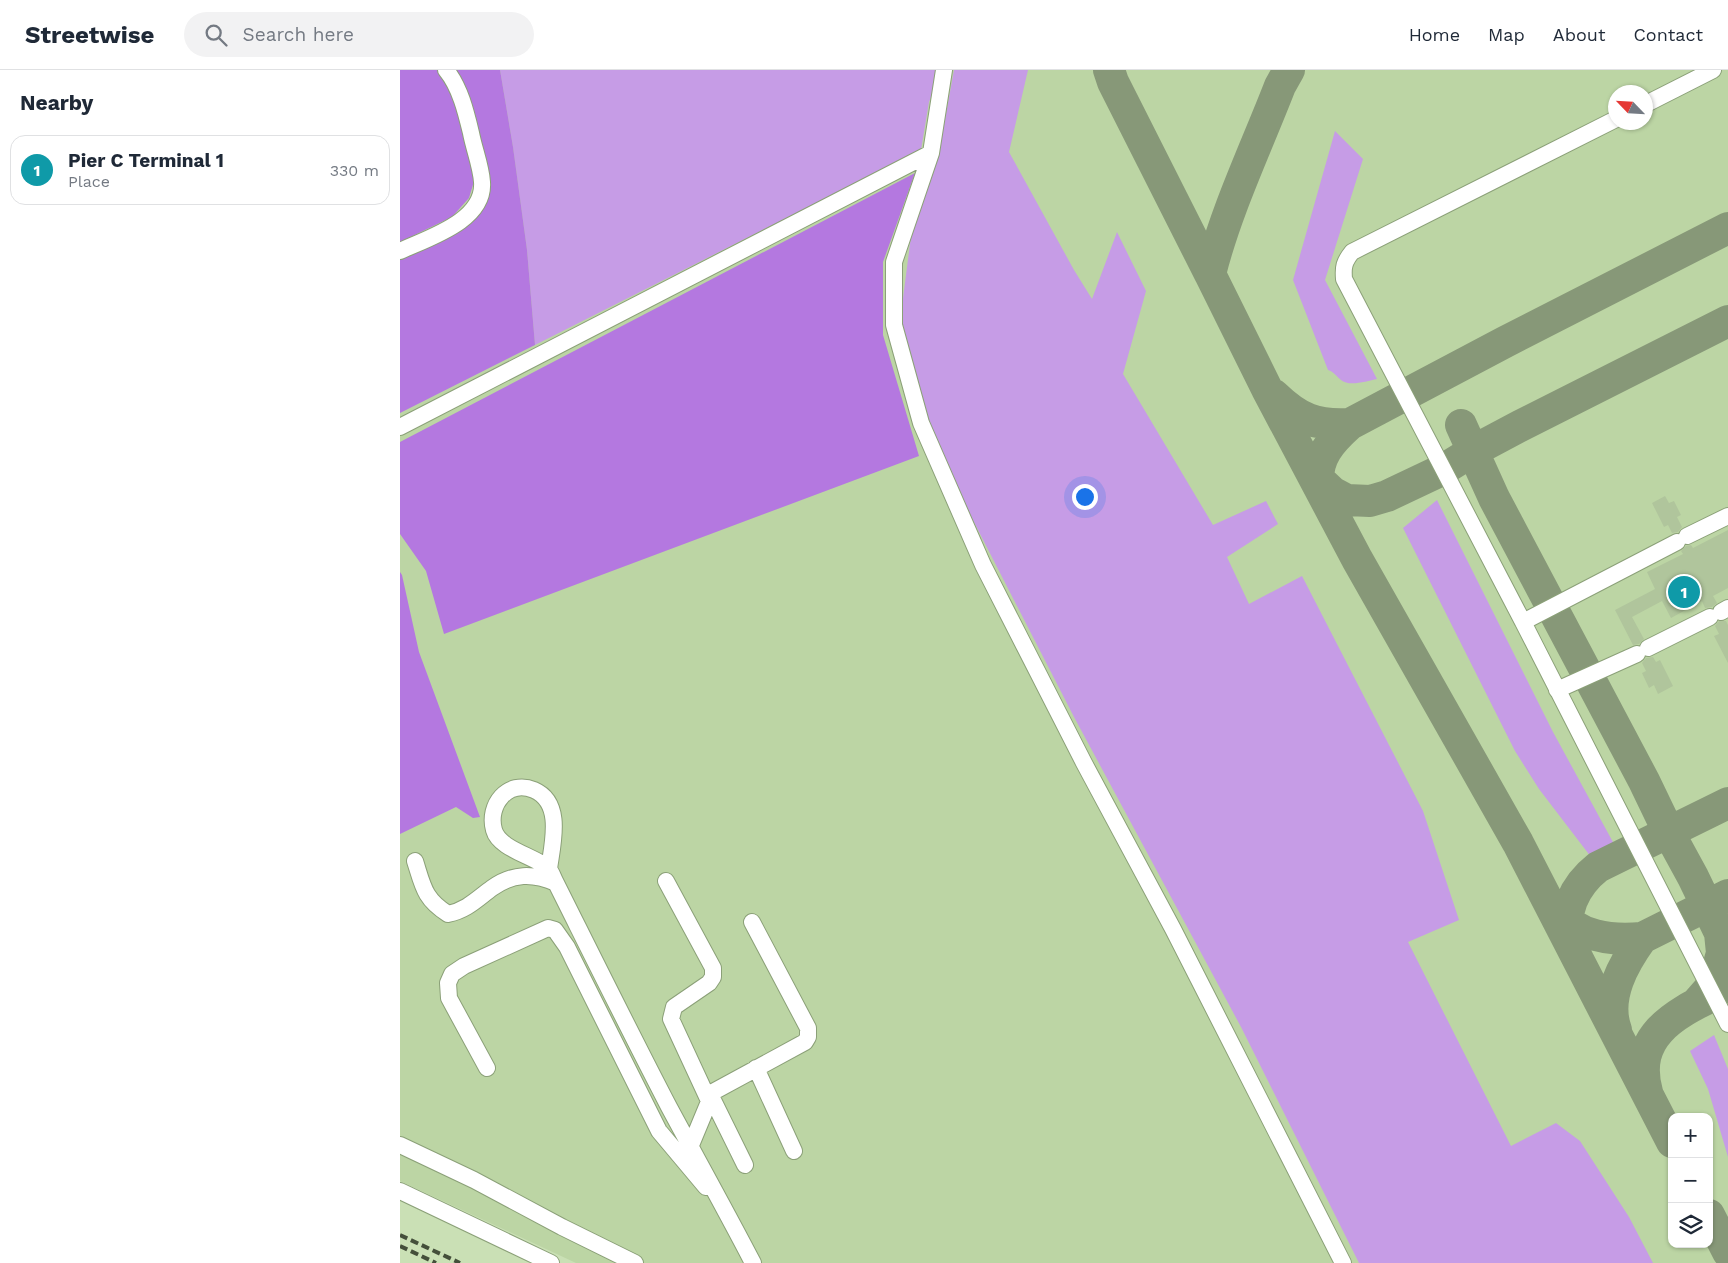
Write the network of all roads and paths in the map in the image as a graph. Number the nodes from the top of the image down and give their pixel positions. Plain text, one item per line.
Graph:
1 (446, 70) edge
2 (944, 70) edge
3 (1713, 70) edge
4 (1653, 100) edge
5 (1608, 123) edge
6 (931, 153) junction
7 (400, 252) edge
8 (400, 426) edge
9 (1728, 516) edge
10 (1720, 612) edge
11 (1523, 622) junction
12 (1557, 690) junction
13 (415, 861) dead end
14 (552, 876) junction
15 (666, 882) dead end
16 (752, 922) dead end
17 (1728, 1024) edge
18 (487, 1068) dead end
19 (756, 1068) junction
20 (710, 1098) junction
21 (400, 1145) edge
22 (691, 1145) junction
23 (794, 1151) dead end
24 (745, 1165) dead end
25 (400, 1191) edge
26 (727, 1212) junction
27 (551, 1263) edge
28 (634, 1263) edge
29 (753, 1263) edge
30 (1344, 1263) edge

1 - 7 street
2 - 6 street
3 - 4 street
5 - 11 street
6 - 8 street
6 - 30 street
9 - 11 street
10 - 12 street
11 - 12 street
12 - 17 street
13 - 14 street
14 - 14 street
14 - 22 street
15 - 20 street
16 - 19 street
18 - 26 street
19 - 20 street
19 - 23 street
20 - 22 street
20 - 24 street
21 - 28 street
22 - 26 street
25 - 27 street
26 - 29 street

